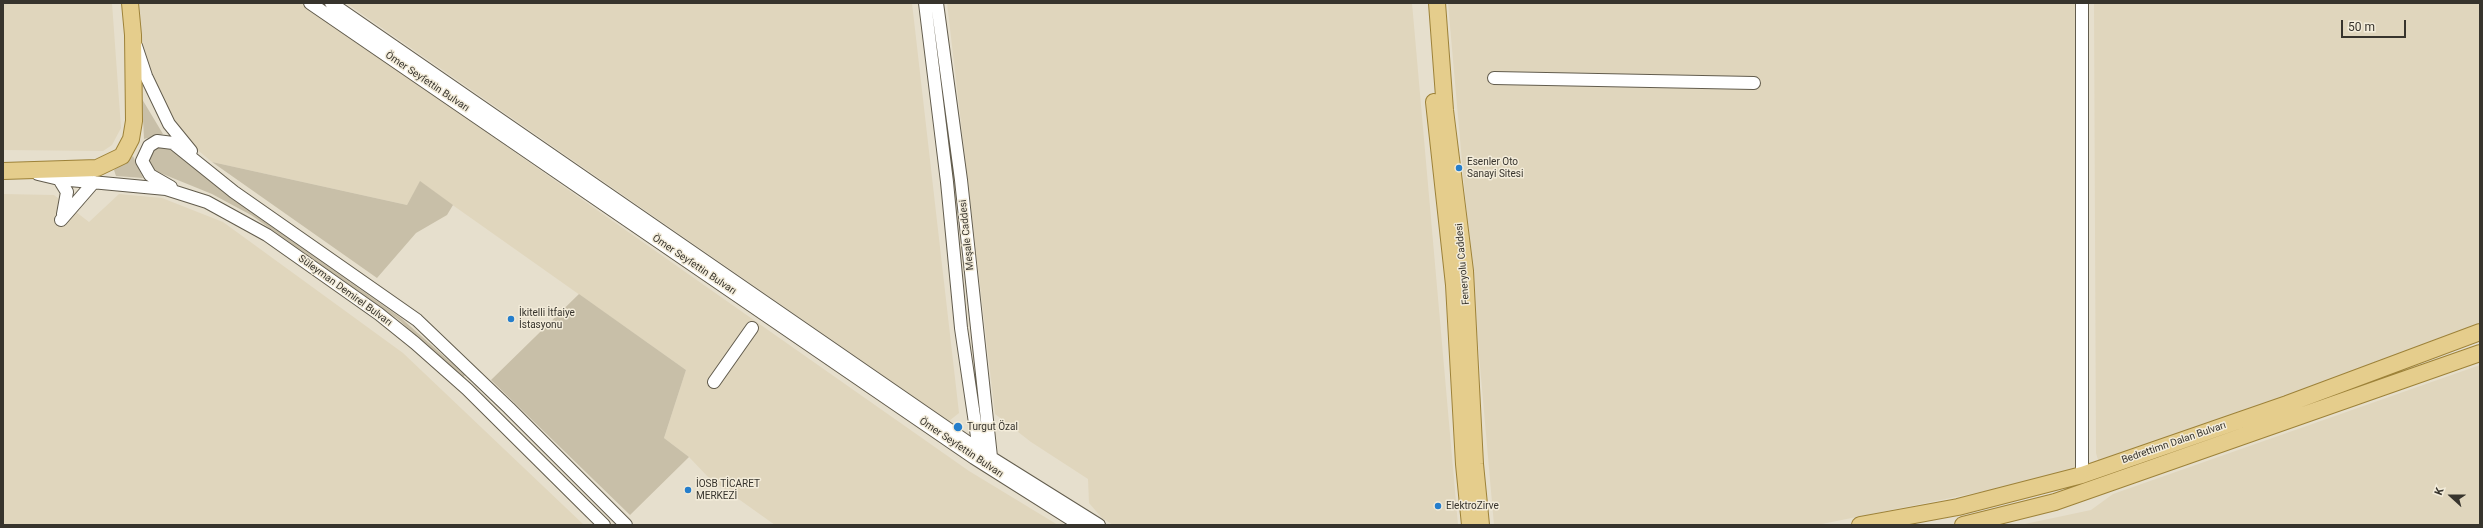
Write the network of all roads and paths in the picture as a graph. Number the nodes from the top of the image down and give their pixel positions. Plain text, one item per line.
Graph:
1 (130, 3) edge
2 (310, 3) edge
3 (331, 3) edge
4 (925, 3) edge
5 (937, 3) edge
6 (1426, 3) edge
7 (1436, 3) edge
8 (2082, 3) edge
9 (133, 35) junction
10 (1494, 78) dead end
11 (1754, 84) dead end
12 (202, 164) junction
13 (3, 171) edge
14 (25, 171) junction
15 (59, 178) junction
16 (94, 182) junction
17 (187, 195) junction
18 (752, 328) dead end
19 (2480, 332) edge
20 (2480, 353) edge
21 (714, 382) dead end
22 (977, 454) junction
23 (989, 462) junction
24 (2082, 475) junction
25 (604, 525) edge
26 (626, 525) edge
27 (1080, 525) edge
28 (1099, 525) edge
29 (1470, 525) edge
30 (1481, 525) edge
31 (1860, 525) edge
32 (1963, 525) edge

1 - 9 main road, Süleyman Demirel Bulvarı
2 - 22 street, Ömer Seyfettin Bulvarı
3 - 22 street, Ömer Seyfettin Bulvarı
4 - 22 street, Meşale Caddesi
5 - 23 street, Meşale Caddesi
6 - 29 main road, Feneryolu Caddesi
7 - 30 main road, Feneryolu Caddesi
8 - 24 street
9 - 12 street
9 - 14 main road, Süleyman Demirel Bulvarı
10 - 11 street
12 - 17 street
12 - 26 street, Süleyman Demirel Bulvarı
13 - 14 main road, Süleyman Demirel Bulvarı
14 - 15 street, Süleyman Demirel Bulvarı
15 - 16 street, Süleyman Demirel Bulvarı
15 - 16 street
16 - 17 street, Süleyman Demirel Bulvarı
17 - 25 street, Süleyman Demirel Bulvarı
18 - 21 street
19 - 24 main road, Bedrettimn Dalan Bulvarı
20 - 32 main road, Bedrettimn Dalan Bulvarı
22 - 23 street, Ömer Seyfettin Bulvarı
23 - 27 street, Ömer Seyfettin Bulvarı
23 - 28 street, Ömer Seyfettin Bulvarı
24 - 31 main road, Bedrettimn Dalan Bulvarı

